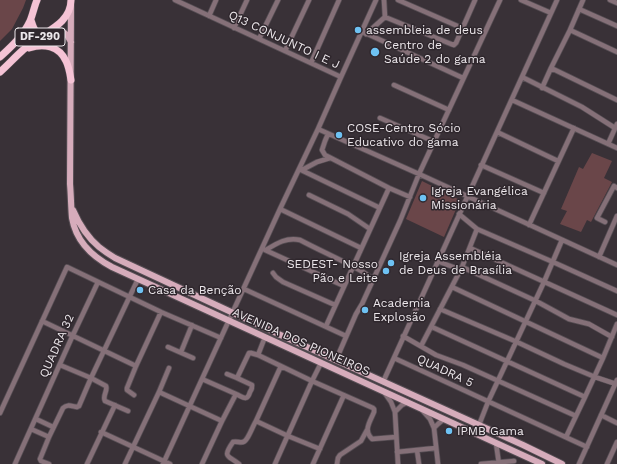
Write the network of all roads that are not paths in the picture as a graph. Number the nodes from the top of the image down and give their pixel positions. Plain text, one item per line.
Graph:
1 (37, 0) edge
2 (175, 0) edge
3 (216, 0) edge
4 (247, 0) edge
5 (278, 0) edge
6 (309, 0) edge
7 (339, 0) edge
8 (376, 0) edge
9 (384, 0) edge
10 (398, 0) edge
11 (475, 0) edge
12 (500, 0) edge
13 (521, 0) edge
14 (557, 0) edge
15 (583, 0) edge
16 (610, 0) edge
17 (185, 2) edge
18 (72, 3) edge
19 (617, 3) edge
20 (579, 9) junction
21 (551, 13) junction
22 (209, 16) junction
23 (385, 17) junction
24 (31, 20) junction
25 (617, 26) edge
26 (234, 28) junction
27 (462, 28) junction
28 (570, 30) junction
29 (364, 32) junction
30 (48, 33) junction
31 (259, 39) junction
32 (71, 42) junction
33 (23, 50) junction
34 (285, 51) junction
35 (617, 52) edge
36 (0, 57) edge
37 (311, 63) junction
38 (551, 68) junction
39 (0, 72) edge
40 (341, 77) junction
41 (522, 77) junction
42 (464, 78) junction
43 (71, 80) junction
44 (394, 85) dead end
45 (542, 88) junction
46 (512, 100) junction
47 (617, 100) edge
48 (449, 110) junction
49 (380, 118) dead end
50 (616, 126) edge
51 (574, 128) junction
52 (318, 129) junction
53 (497, 132) junction
54 (328, 134) junction
55 (435, 142) junction
56 (608, 144) junction
57 (617, 148) edge
58 (330, 158) junction
59 (558, 161) junction
60 (481, 165) junction
61 (300, 169) junction
62 (419, 174) junction
63 (389, 188) junction
64 (617, 188) edge
65 (544, 193) junction
66 (309, 195) dead end
67 (410, 197) junction
68 (467, 197) junction
69 (72, 205) junction
70 (380, 208) junction
71 (280, 209) junction
72 (459, 214) junction
73 (617, 216) edge
74 (604, 222) dead end
75 (615, 224) edge
76 (529, 225) junction
77 (370, 229) junction
78 (477, 229) junction
79 (562, 240) junction
80 (100, 248) junction
81 (361, 248) junction
82 (470, 248) junction
83 (264, 249) junction
84 (94, 256) junction
85 (599, 257) junction
86 (437, 261) junction
87 (553, 262) junction
88 (617, 266) edge
89 (353, 267) junction
90 (461, 269) junction
91 (273, 273) dead end
92 (138, 279) junction
93 (373, 280) junction
94 (98, 282) junction
95 (544, 282) junction
96 (344, 286) junction
97 (452, 287) junction
98 (244, 289) junction
99 (186, 291) junction
100 (617, 291) edge
101 (130, 297) junction
102 (181, 300) junction
103 (536, 301) junction
104 (335, 305) junction
105 (440, 309) junction
106 (161, 312) junction
107 (233, 313) junction
108 (617, 315) edge
109 (42, 321) junction
110 (229, 321) junction
111 (526, 322) junction
112 (617, 324) edge
113 (192, 325) junction
114 (326, 326) junction
115 (432, 327) junction
116 (346, 336) junction
117 (403, 336) junction
118 (72, 337) junction
119 (265, 337) junction
120 (612, 337) junction
121 (221, 338) junction
122 (287, 338) junction
123 (294, 342) junction
124 (516, 342) junction
125 (421, 346) junction
126 (168, 347) dead end
127 (287, 348) junction
128 (104, 352) junction
129 (181, 352) junction
130 (258, 355) junction
131 (193, 358) dead end
132 (394, 358) junction
133 (603, 358) junction
134 (336, 360) junction
135 (507, 362) junction
136 (60, 364) junction
137 (322, 364) junction
138 (136, 366) junction
139 (281, 366) junction
140 (169, 368) dead end
141 (227, 374) dead end
142 (595, 377) junction
143 (92, 378) junction
144 (238, 378) junction
145 (202, 379) junction
146 (312, 381) junction
147 (498, 381) junction
148 (383, 382) junction
149 (616, 382) edge
150 (383, 391) junction
151 (159, 392) junction
152 (408, 393) junction
153 (236, 394) junction
154 (134, 395) dead end
155 (344, 395) junction
156 (585, 397) junction
157 (405, 401) junction
158 (488, 402) junction
159 (115, 405) junction
160 (190, 407) junction
161 (421, 408) junction
162 (128, 411) dead end
163 (395, 412) junction
164 (0, 413) edge
165 (576, 416) junction
166 (601, 416) junction
167 (36, 419) junction
168 (444, 419) junction
169 (222, 421) junction
170 (256, 421) junction
171 (617, 423) edge
172 (479, 425) junction
173 (53, 427) junction
174 (434, 428) junction
175 (31, 429) junction
176 (367, 430) junction
177 (101, 432) junction
178 (288, 436) junction
179 (49, 437) junction
180 (396, 437) junction
181 (566, 437) junction
182 (496, 442) junction
183 (617, 442) edge
184 (523, 445) junction
185 (132, 447) junction
186 (587, 447) junction
187 (436, 448) junction
188 (320, 449) junction
189 (417, 450) junction
190 (397, 452) junction
191 (522, 454) junction
192 (514, 461) dead end
193 (164, 463) edge
194 (499, 463) edge
195 (15, 464) edge
196 (49, 464) edge
197 (87, 464) edge
198 (125, 464) edge
199 (170, 464) edge
200 (202, 464) edge
201 (239, 464) edge
202 (275, 464) edge
203 (313, 464) edge
204 (336, 464) edge
205 (398, 464) edge
206 (419, 464) edge
207 (438, 464) edge
208 (481, 464) edge
209 (542, 464) edge
210 (562, 464) edge
211 (579, 464) edge
212 (607, 464) edge

1 - 24 highway, DF-290
2 - 17 street, Q13 CONJUNTO I E J
3 - 22 street
4 - 26 street
5 - 31 street
6 - 34 street
7 - 37 street
8 - 29 street
9 - 23 street
10 - 27 street
11 - 27 street
12 - 42 street
13 - 21 street
14 - 21 street
15 - 20 street
16 - 19 street
17 - 22 street, Q13 CONJUNTO I E J
18 - 30 highway, DF-290
18 - 32 main road
20 - 25 street
20 - 28 street
21 - 41 street
22 - 26 street, Q13 CONJUNTO I E J
23 - 27 street
23 - 29 street
24 - 30 highway
24 - 36 highway, DF-290
26 - 31 street, Q13 CONJUNTO I E J
28 - 35 street
28 - 38 street
29 - 40 street
29 - 42 street
30 - 32 main road
30 - 33 highway, DF-290
31 - 34 street, Q13 CONJUNTO I E J
32 - 43 main road
33 - 39 highway, DF-290
33 - 43 highway
34 - 37 street, Q13 CONJUNTO I E J
37 - 40 street, Q13 CONJUNTO I E J
38 - 45 street
38 - 47 street
40 - 52 street
41 - 45 street
41 - 46 street
42 - 48 street
43 - 69 main road
44 - 48 street
45 - 50 street
46 - 51 street
46 - 53 street
48 - 55 street
49 - 55 street
50 - 56 street
51 - 56 street
51 - 59 street
52 - 54 street
52 - 61 street
53 - 59 street
53 - 60 street
54 - 58 street
54 - 62 street
55 - 62 street
56 - 57 street
58 - 61 street
58 - 63 street
59 - 65 street
60 - 65 street
60 - 68 street
61 - 70 street
61 - 71 street
62 - 67 street
62 - 68 street
63 - 67 street
63 - 70 street
64 - 74 street
65 - 76 street
66 - 77 street
67 - 93 street
68 - 72 street
68 - 76 street
69 - 80 main road, AVENIDA DOS PIONEIROS
69 - 84 main road, AVENIDA DOS PIONEIROS
70 - 77 street
71 - 81 street
71 - 83 street
72 - 78 street
72 - 86 street
73 - 75 street
75 - 85 street
76 - 79 street
77 - 81 street
78 - 82 street, QUADRA 5
78 - 87 street
79 - 85 street
79 - 87 street
80 - 84 main road
80 - 99 main road, AVENIDA DOS PIONEIROS
81 - 89 street
82 - 90 street, QUADRA 5
82 - 95 street
83 - 89 street
83 - 96 street
83 - 98 street
84 - 92 main road, AVENIDA DOS PIONEIROS
85 - 88 street
86 - 90 street
86 - 117 street
87 - 95 street
87 - 100 street
89 - 93 street
89 - 96 street
90 - 97 street, QUADRA 5
90 - 103 street
91 - 104 street
92 - 101 street
92 - 102 main road, AVENIDA DOS PIONEIROS
93 - 116 street
94 - 101 street
94 - 109 street
94 - 118 street, QUADRA 32
95 - 103 street
95 - 108 street
96 - 104 street
97 - 105 street, QUADRA 5
97 - 111 street
98 - 107 street
98 - 114 street
99 - 102 main road
99 - 107 main road, AVENIDA DOS PIONEIROS
101 - 106 street
101 - 128 street
102 - 110 main road, AVENIDA DOS PIONEIROS
103 - 111 street
103 - 120 street
104 - 114 street
105 - 115 street, QUADRA 5
105 - 124 street
106 - 113 street
106 - 138 street
107 - 110 street
107 - 122 main road, AVENIDA DOS PIONEIROS
109 - 118 street
109 - 164 street
110 - 119 main road, AVENIDA DOS PIONEIROS
110 - 121 street
111 - 124 street
111 - 133 street
112 - 120 street
113 - 121 street
113 - 129 street
114 - 116 street
115 - 125 street, QUADRA 5
115 - 135 street
116 - 134 street
117 - 125 street
117 - 132 street
118 - 128 street
118 - 136 street, QUADRA 32
119 - 127 main road, AVENIDA DOS PIONEIROS
119 - 130 street
120 - 133 street
121 - 145 street
122 - 123 main road, AVENIDA DOS PIONEIROS
122 - 127 main road
123 - 127 main road
123 - 134 main road, AVENIDA DOS PIONEIROS
124 - 135 street
124 - 142 street
125 - 147 street
126 - 129 street
127 - 137 main road, AVENIDA DOS PIONEIROS
128 - 138 street
128 - 143 street
129 - 131 street
130 - 139 street
130 - 144 street
132 - 148 street
132 - 158 street, QUADRA 5
133 - 142 street
134 - 148 main road, AVENIDA DOS PIONEIROS
135 - 147 street
135 - 156 street
136 - 143 street
136 - 167 street, QUADRA 32
137 - 146 street
137 - 150 main road, AVENIDA DOS PIONEIROS
138 - 154 street
139 - 146 street
139 - 170 street
140 - 151 street
141 - 144 street
142 - 149 street
142 - 156 street
143 - 159 street
143 - 173 street
144 - 153 street
145 - 153 street
145 - 160 street
146 - 155 street
146 - 178 street
147 - 158 street
147 - 165 street
148 - 152 main road, AVENIDA DOS PIONEIROS
149 - 166 street
150 - 157 main road, AVENIDA DOS PIONEIROS
150 - 163 street
151 - 160 street
151 - 185 street
152 - 157 main road
152 - 172 main road, AVENIDA DOS PIONEIROS
153 - 169 street
155 - 176 street
155 - 188 street
156 - 165 street
157 - 161 main road, AVENIDA DOS PIONEIROS
157 - 163 street
158 - 172 street
158 - 181 street, QUADRA 5
159 - 162 street
159 - 177 street
160 - 169 street
160 - 193 street
161 - 168 main road, AVENIDA DOS PIONEIROS
161 - 174 street
163 - 180 street
165 - 181 street
166 - 171 street
166 - 186 street
167 - 173 street
167 - 175 street, QUADRA 32
168 - 174 street
168 - 182 main road, AVENIDA DOS PIONEIROS
169 - 200 street
170 - 178 street
170 - 201 street
172 - 184 main road, AVENIDA DOS PIONEIROS
173 - 179 street
174 - 187 street
175 - 179 street
175 - 195 street, QUADRA 32
176 - 180 street
176 - 204 street
177 - 185 street
177 - 197 street
178 - 188 street
178 - 202 street
179 - 196 street
180 - 190 street
181 - 186 street, QUADRA 5
182 - 191 main road, AVENIDA DOS PIONEIROS
182 - 194 street
183 - 212 street
184 - 191 main road
184 - 210 main road, AVENIDA DOS PIONEIROS
185 - 193 street
185 - 198 street
186 - 211 street
187 - 189 street
187 - 207 street
188 - 203 street
189 - 190 street
189 - 206 street
190 - 205 street
191 - 209 main road, AVENIDA DOS PIONEIROS
192 - 194 street
193 - 199 street
194 - 208 street

